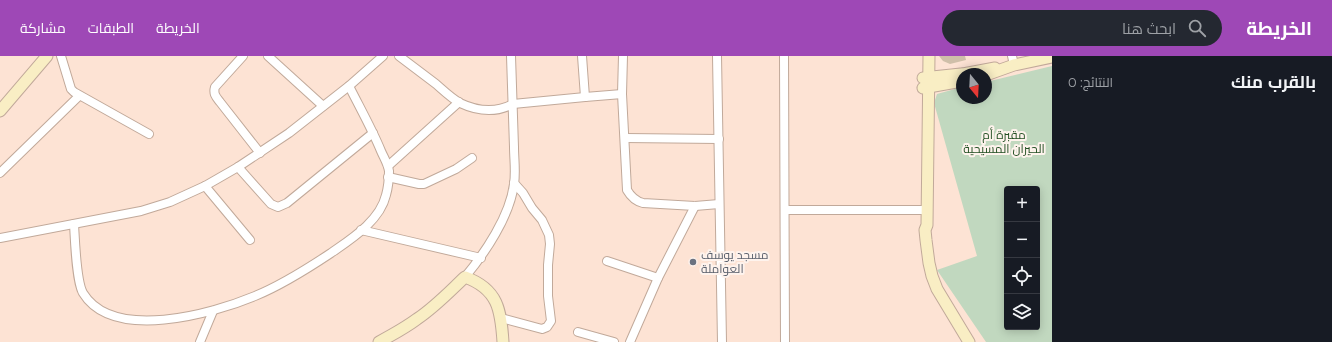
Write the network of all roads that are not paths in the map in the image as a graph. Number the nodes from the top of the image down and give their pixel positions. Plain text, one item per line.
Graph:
1 (47, 56) edge
2 (61, 56) edge
3 (243, 56) edge
4 (268, 56) edge
5 (383, 56) edge
6 (399, 56) edge
7 (511, 56) edge
8 (582, 56) edge
9 (623, 56) edge
10 (717, 56) edge
11 (784, 56) edge
12 (923, 56) edge
13 (929, 56) edge
14 (1052, 57) edge
15 (1010, 63) edge
16 (992, 68) edge
17 (992, 74) edge
18 (956, 76) edge
19 (956, 81) edge
20 (926, 83) junction
21 (349, 86) junction
22 (622, 94) junction
23 (79, 96) junction
24 (586, 96) junction
25 (459, 102) junction
26 (513, 104) junction
27 (323, 106) junction
28 (0, 111) edge
29 (373, 133) junction
30 (150, 134) dead end
31 (625, 138) junction
32 (718, 139) junction
33 (260, 153) junction
34 (472, 158) dead end
35 (388, 166) junction
36 (238, 167) junction
37 (0, 173) edge
38 (388, 177) junction
39 (514, 183) junction
40 (205, 186) junction
41 (719, 204) junction
42 (695, 206) junction
43 (785, 210) junction
44 (924, 210) junction
45 (74, 224) junction
46 (361, 230) junction
47 (0, 238) edge
48 (250, 240) dead end
49 (480, 258) junction
50 (607, 261) dead end
51 (465, 278) junction
52 (658, 278) junction
53 (213, 311) junction
54 (501, 318) junction
55 (578, 332) dead end
56 (200, 342) edge
57 (379, 342) edge
58 (503, 342) edge
59 (614, 342) edge
60 (630, 342) edge
61 (722, 342) edge
62 (785, 342) edge
63 (969, 342) edge

1 - 28 street
2 - 23 street
3 - 33 street
4 - 27 street
5 - 21 street
6 - 25 street
7 - 26 street
8 - 24 street
9 - 22 street
10 - 32 street
11 - 43 street
12 - 20 street
13 - 20 street
14 - 15 street
15 - 16 street
15 - 17 street
18 - 20 street
19 - 20 street
20 - 44 street
21 - 27 street
21 - 29 street
22 - 24 street
22 - 31 street
23 - 30 street
23 - 37 street
24 - 26 street
25 - 26 street
25 - 35 street
26 - 39 street
27 - 33 street
29 - 35 street
29 - 36 street
31 - 32 street
31 - 42 street
32 - 41 street
33 - 36 street
34 - 38 street
35 - 38 street
36 - 40 street
38 - 46 street
39 - 49 street
39 - 54 street
40 - 45 street
40 - 48 street
41 - 42 street
41 - 61 street
42 - 52 street
43 - 44 street
43 - 62 street
44 - 63 street
45 - 47 street
45 - 53 street
46 - 49 street
46 - 53 street
49 - 51 street
50 - 52 street
51 - 54 street
51 - 57 street
52 - 60 street
53 - 56 street
54 - 58 street
55 - 59 street

